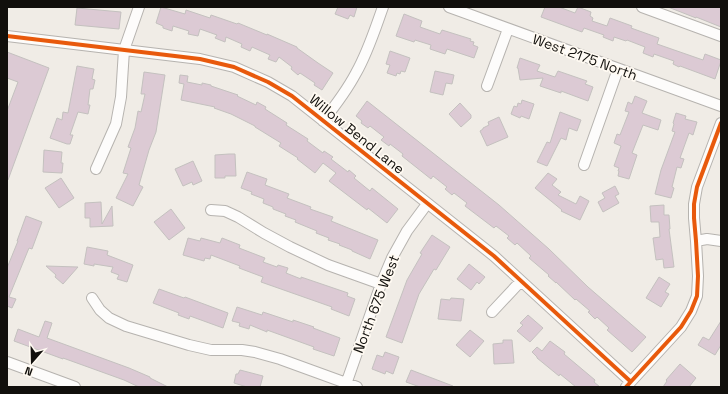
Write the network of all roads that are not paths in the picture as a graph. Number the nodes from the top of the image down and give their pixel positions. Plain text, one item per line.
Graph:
1 (139, 7) edge
2 (383, 7) edge
3 (449, 7) edge
4 (642, 7) edge
5 (508, 29) junction
6 (7, 36) edge
7 (721, 36) edge
8 (124, 50) junction
9 (618, 69) junction
10 (487, 86) dead end
11 (721, 106) edge
12 (323, 121) junction
13 (721, 123) edge
14 (584, 165) dead end
15 (96, 169) dead end
16 (427, 204) junction
17 (211, 210) dead end
18 (696, 241) junction
19 (721, 241) edge
20 (521, 281) junction
21 (381, 284) junction
22 (92, 298) dead end
23 (492, 312) dead end
24 (7, 362) edge
25 (628, 384) edge
26 (345, 385) edge
27 (75, 387) edge
28 (357, 387) edge

1 - 8 street
2 - 12 street
3 - 5 street, West 2175 North
4 - 7 street
5 - 9 street, West 2175 North
5 - 10 street
6 - 8 street, Willow Bend Lane
8 - 12 street, Willow Bend Lane
8 - 15 street
9 - 11 street, West 2175 North
9 - 14 street
12 - 16 street, Willow Bend Lane
13 - 18 street
16 - 20 street, Willow Bend Lane
16 - 21 street, North 675 West
17 - 21 street
18 - 19 street
18 - 25 street
20 - 23 street
20 - 25 street, Willow Bend Lane
21 - 26 street, North 675 West
22 - 26 street
24 - 27 street
26 - 28 street

